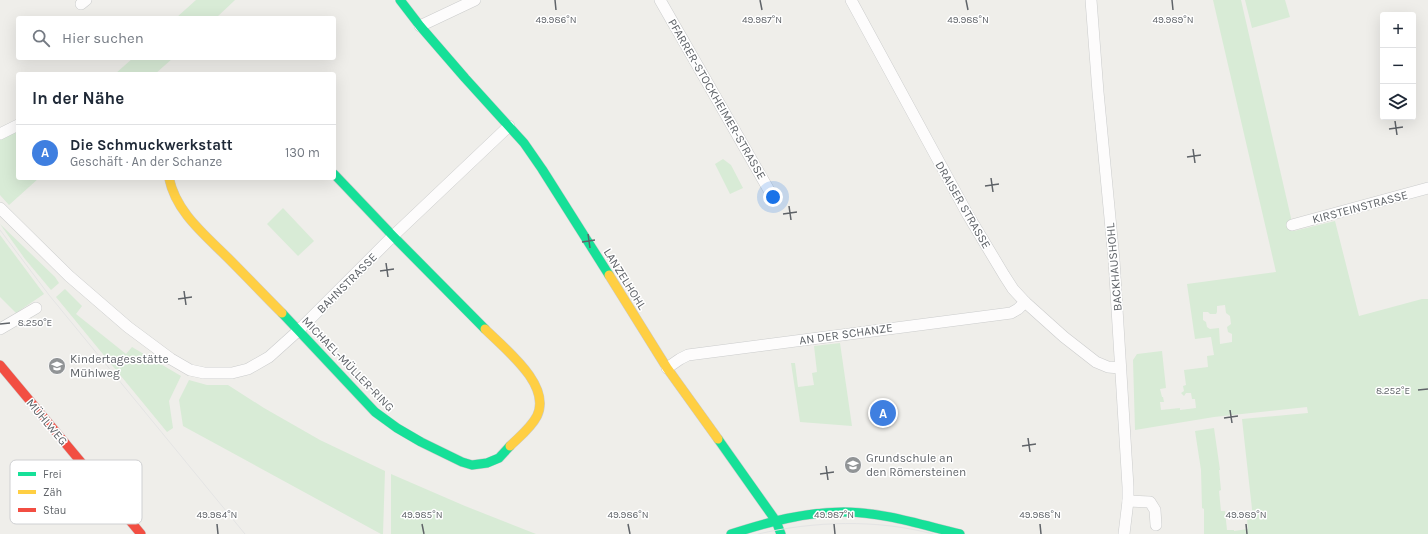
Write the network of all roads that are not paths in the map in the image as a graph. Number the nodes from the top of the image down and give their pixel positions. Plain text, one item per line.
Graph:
1 (400, 0) edge
2 (475, 0) edge
3 (660, 0) edge
4 (851, 0) edge
5 (1092, 0) edge
6 (420, 26) junction
7 (16, 126) edge
8 (508, 126) junction
9 (0, 134) edge
10 (336, 176) edge
11 (169, 180) edge
12 (1428, 188) edge
13 (774, 199) dead end
14 (0, 208) edge
15 (1292, 225) dead end
16 (393, 236) junction
17 (1025, 302) junction
18 (36, 308) dead end
19 (0, 330) edge
20 (299, 330) junction
21 (0, 365) edge
22 (667, 368) junction
23 (1120, 368) junction
24 (79, 460) edge
25 (1128, 501) junction
26 (776, 521) junction
27 (133, 524) edge
28 (1156, 524) dead end
29 (141, 534) edge
30 (731, 534) edge
31 (781, 534) edge
32 (960, 534) edge
33 (1124, 534) edge

1 - 6 street, LANZELHOHL
2 - 6 street
3 - 13 street, PFARRER-STOCKHEIMER-STRASSE
4 - 17 street, DRAISER STRASSE
5 - 23 street, BACKHAUSHOHL
6 - 8 street, LANZELHOHL
7 - 9 street
8 - 16 street, BAHNSTRASSE
8 - 22 street, LANZELHOHL
10 - 16 street, MICHAEL-MÜLLER-RING
11 - 20 street, MICHAEL-MÜLLER-RING
12 - 15 street, KIRSTEINSTRASSE
14 - 20 street, BAHNSTRASSE
16 - 20 street, BAHNSTRASSE
16 - 20 street, MICHAEL-MÜLLER-RING
17 - 22 street, AN DER SCHANZE
17 - 23 street, DRAISER STRASSE
18 - 19 street
21 - 24 street, MÜHLWEG
22 - 26 street, LANZELHOHL
23 - 25 street, BACKHAUSHOHL
25 - 28 street
25 - 33 street, BACKHAUSHOHL
26 - 30 street
26 - 31 street, LANZELHOHL
26 - 32 street
27 - 29 street, MÜHLWEG

